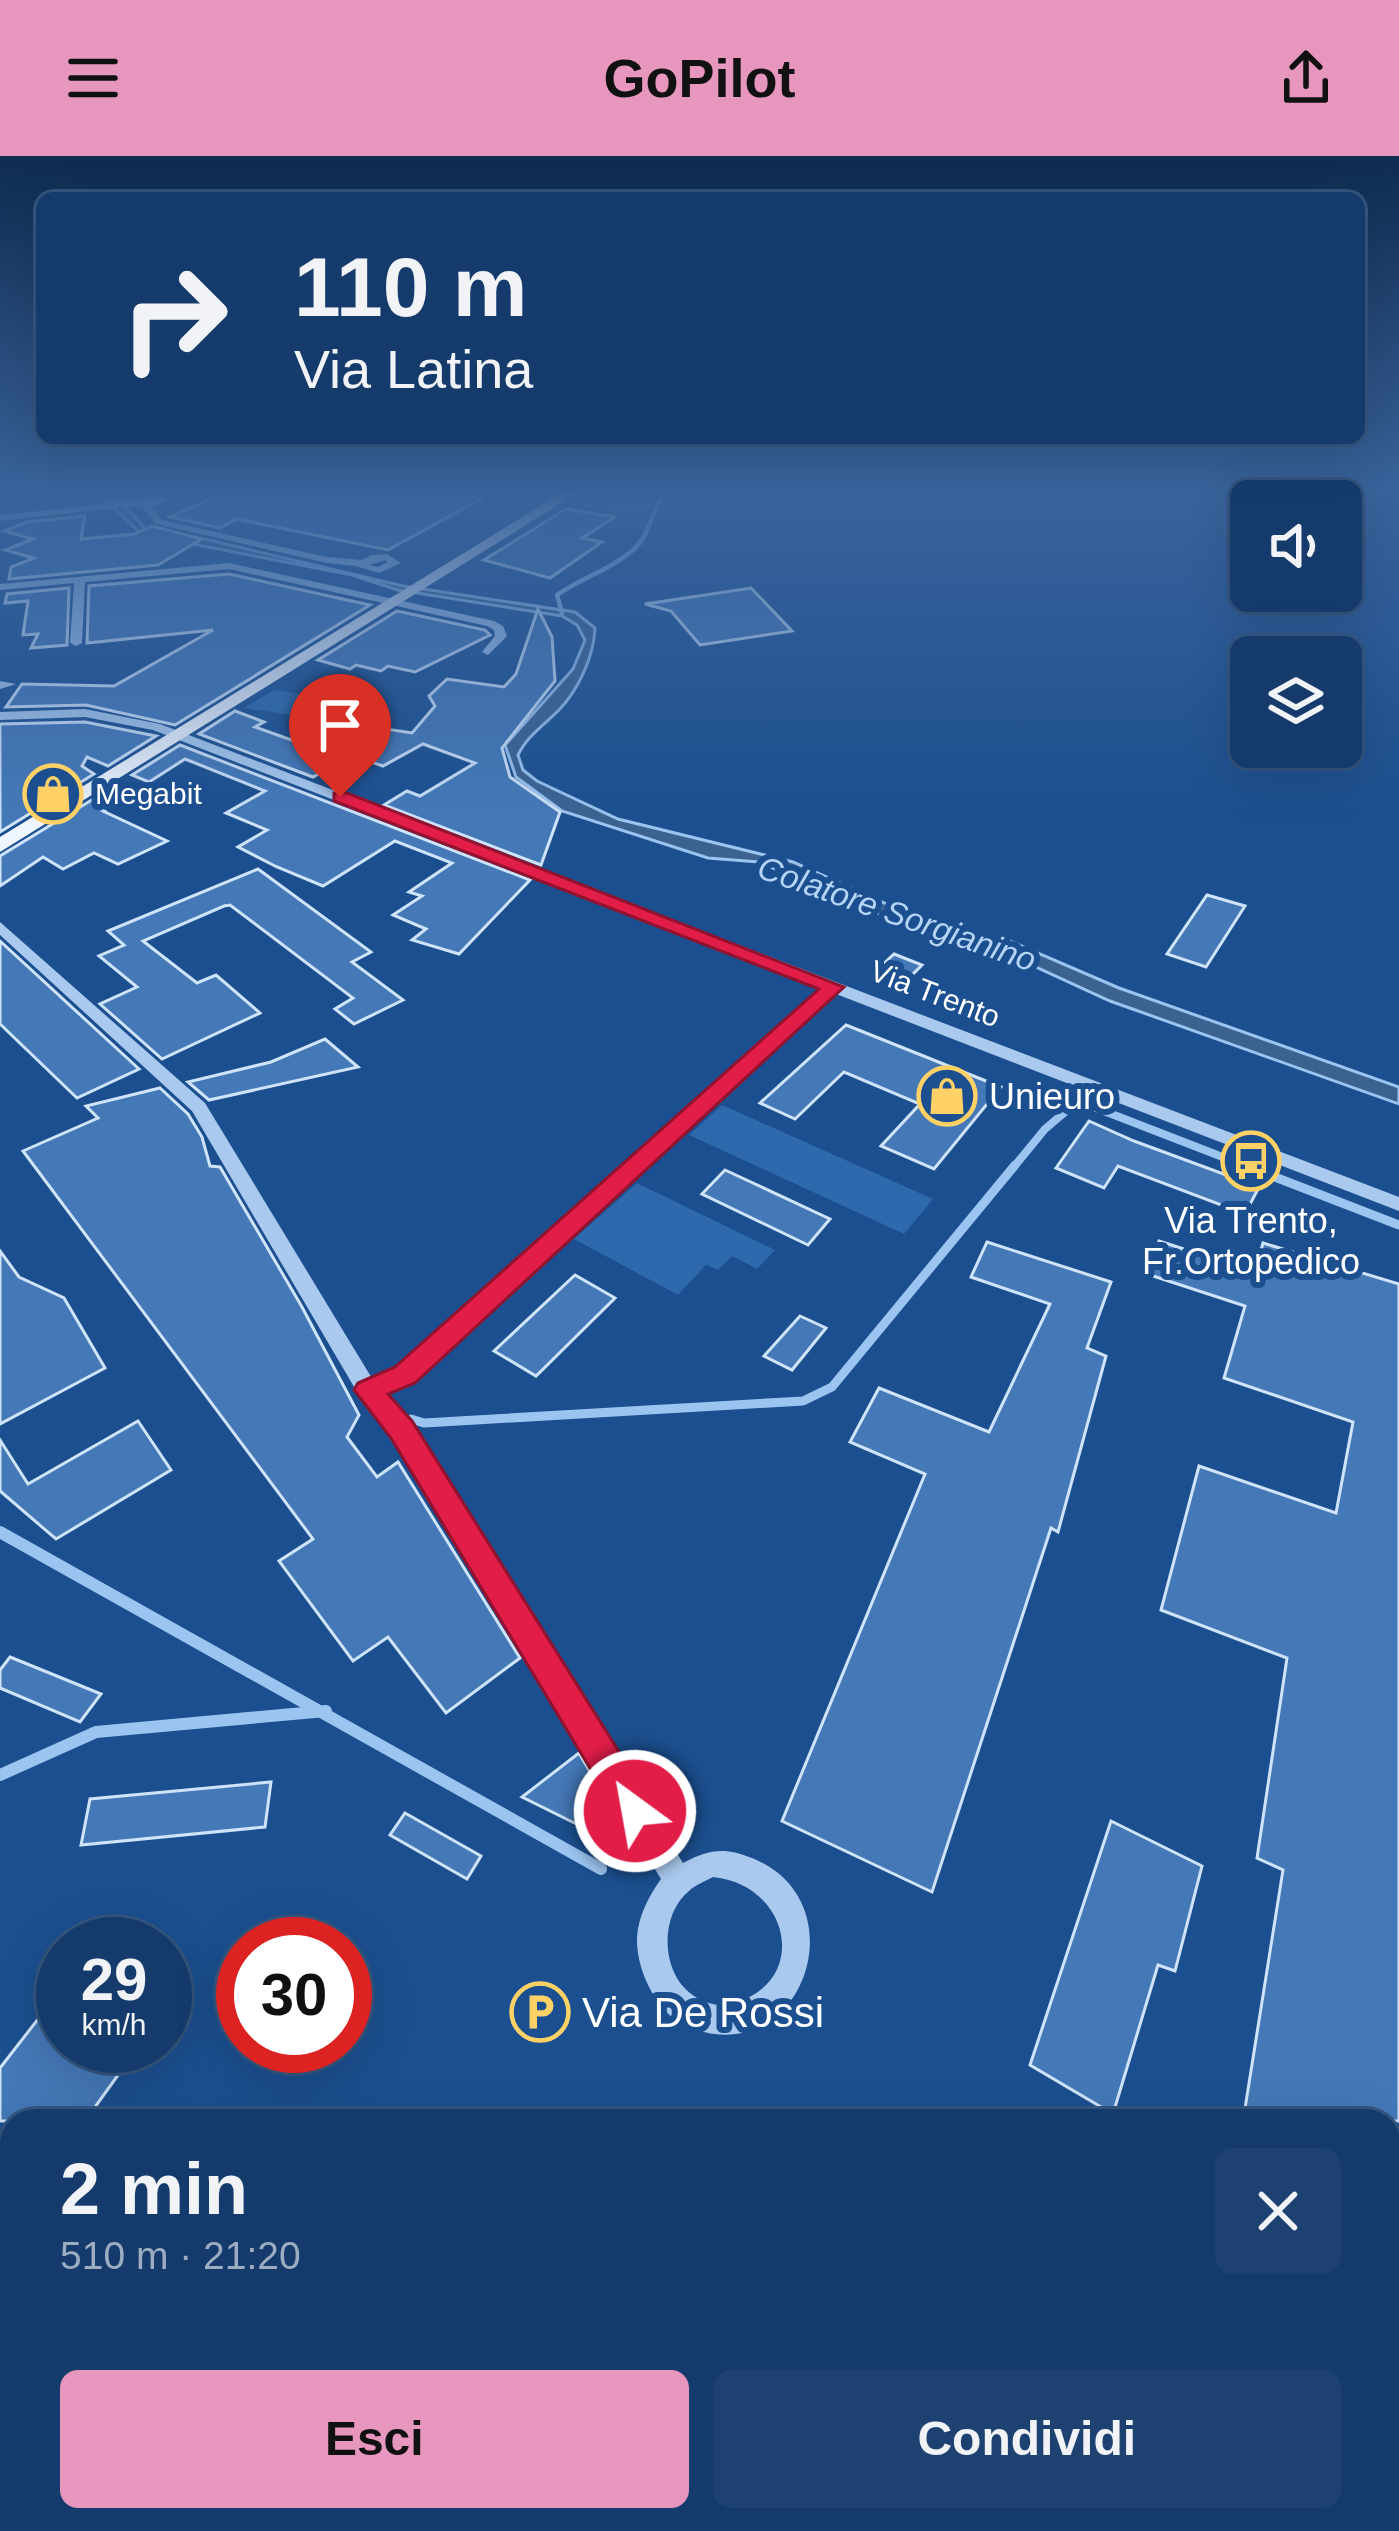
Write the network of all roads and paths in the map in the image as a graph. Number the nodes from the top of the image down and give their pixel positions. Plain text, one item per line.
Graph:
1 (79, 602) edge
2 (398, 602) edge
3 (422, 602) edge
4 (76, 643) dead end
5 (488, 652) dead end
6 (0, 716) edge
7 (181, 736) junction
8 (0, 846) edge
9 (0, 928) edge
10 (834, 987) junction
11 (1399, 1204) edge
12 (368, 1390) junction
13 (678, 1880) junction

1 - 4 street
2 - 7 main road
3 - 5 street
6 - 7 street, Via Trento
7 - 8 main road
7 - 10 street, Via Trento
9 - 12 street
10 - 11 street, Via Trento
10 - 12 street
12 - 13 street
13 - 13 street

